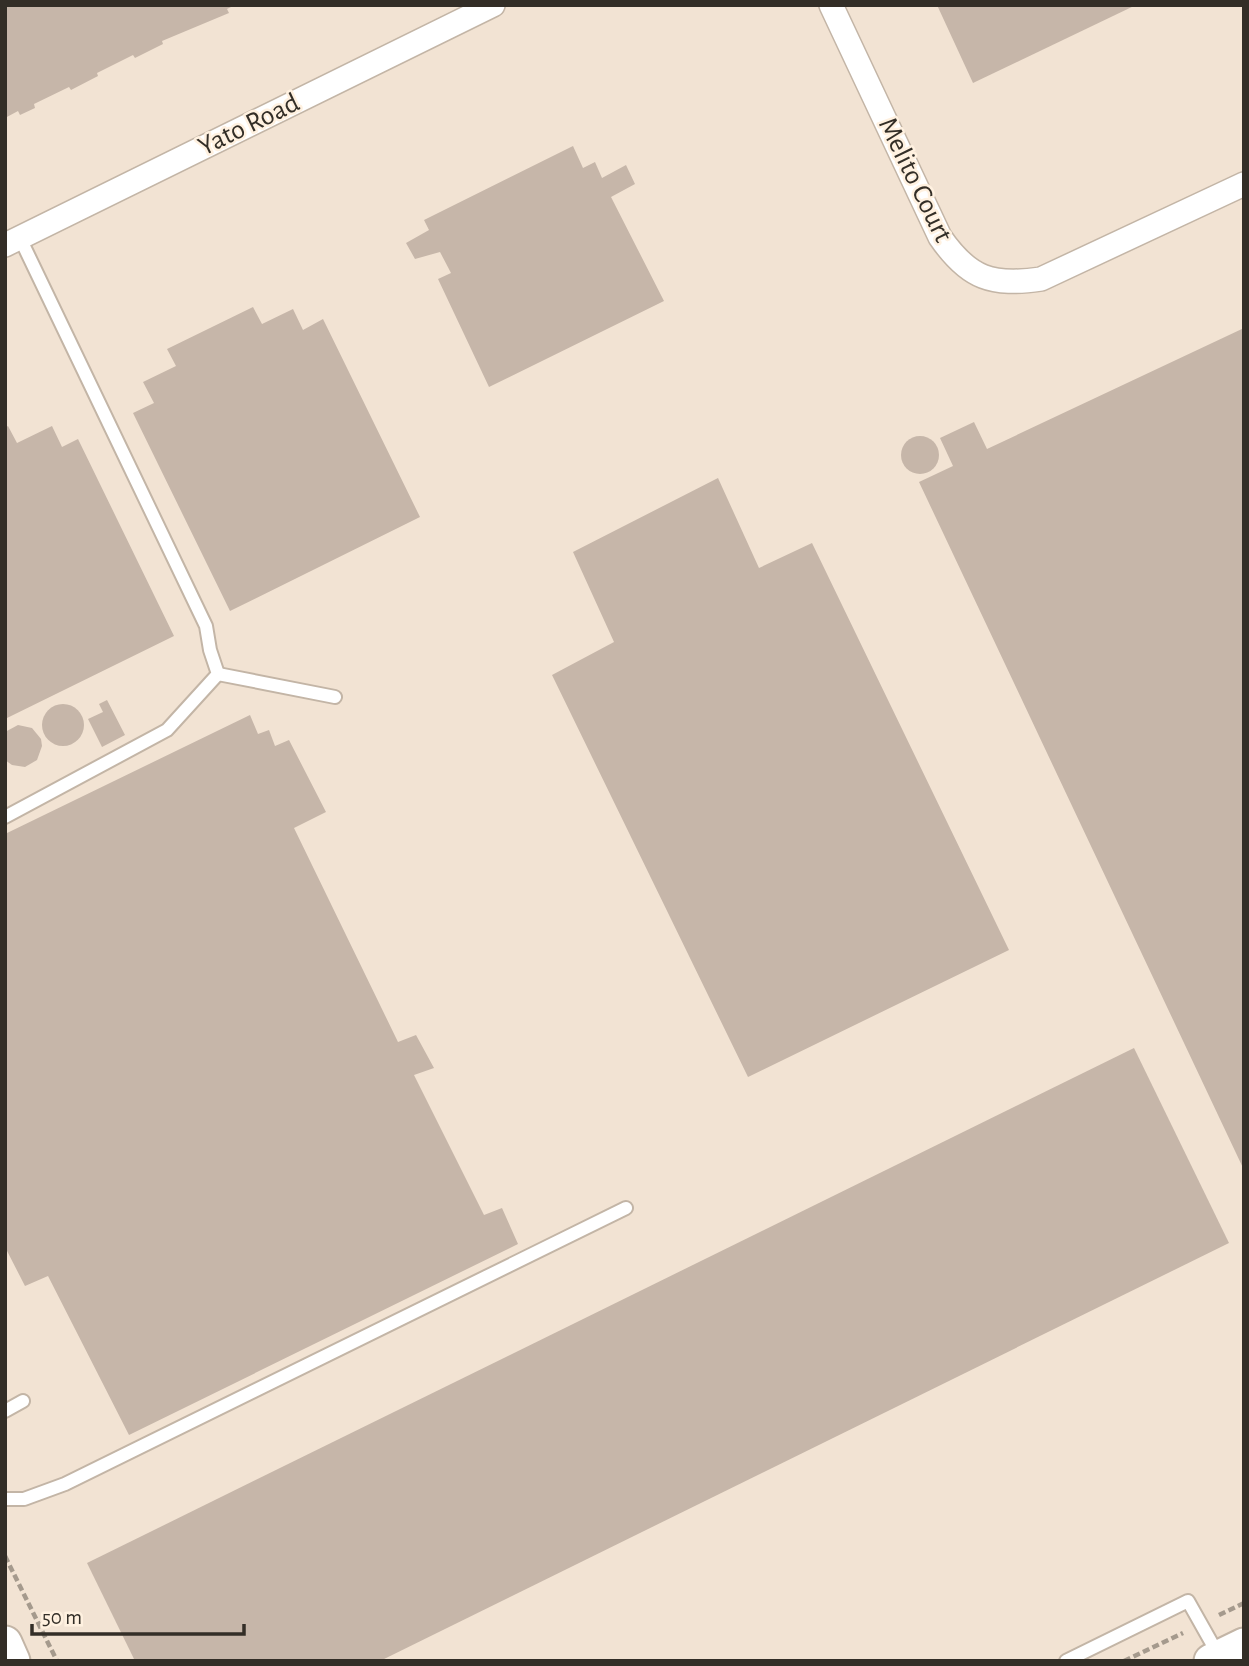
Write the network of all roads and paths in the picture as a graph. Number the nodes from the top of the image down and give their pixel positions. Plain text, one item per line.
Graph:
1 (493, 5) edge
2 (831, 5) edge
3 (1244, 184) edge
4 (13, 242) edge
5 (218, 674) junction
6 (335, 697) dead end
7 (5, 817) edge
8 (626, 1208) dead end
9 (23, 1401) dead end
10 (5, 1411) edge
11 (5, 1499) edge
12 (5, 1556) edge
13 (5, 1643) edge
14 (1225, 1654) edge
15 (13, 1661) edge
16 (57, 1661) edge
17 (1066, 1661) edge

1 - 4 street, Yato Road
2 - 3 street, Melito Court
4 - 5 lane
5 - 6 lane
5 - 7 lane
8 - 11 lane
9 - 10 lane
12 - 16 path
13 - 15 main road
14 - 17 lane

